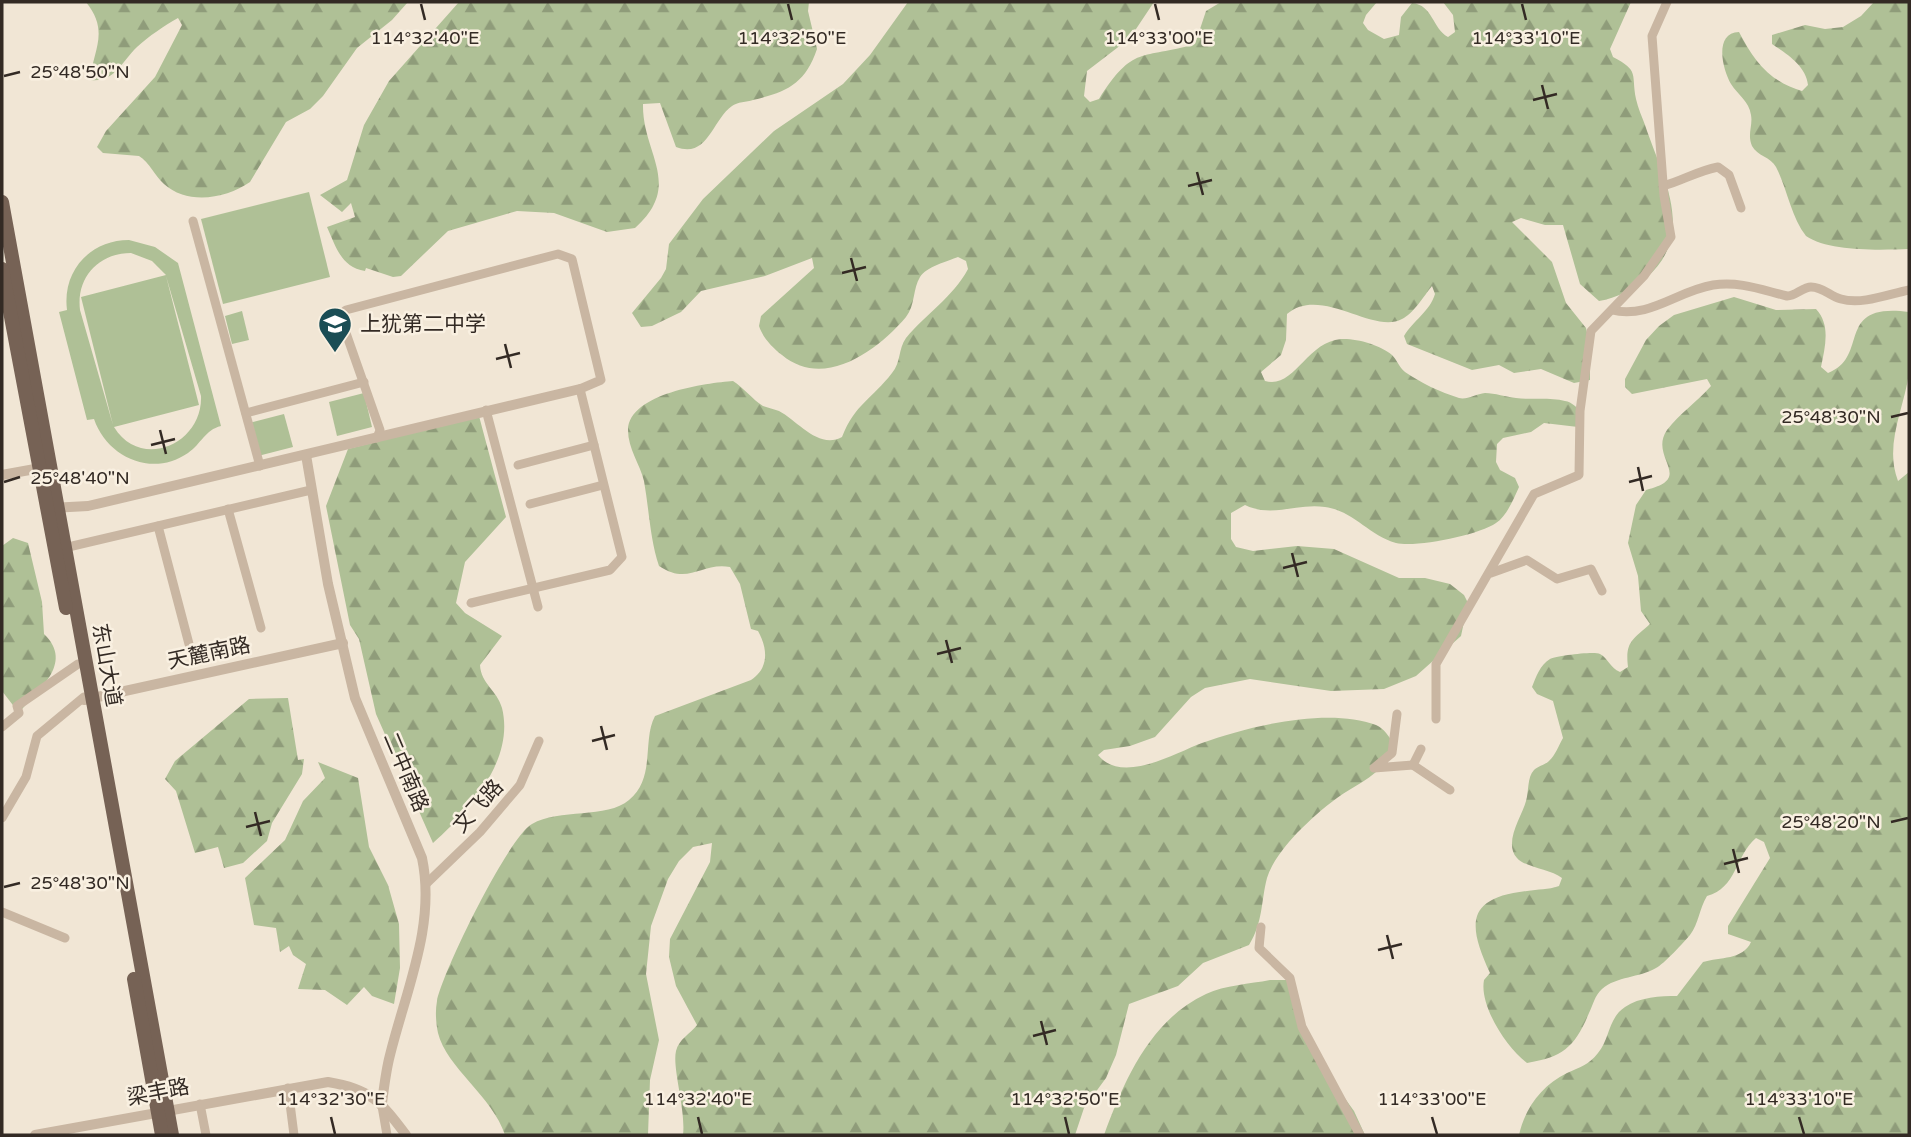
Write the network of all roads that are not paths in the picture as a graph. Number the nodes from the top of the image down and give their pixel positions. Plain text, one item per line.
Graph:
1 (1667, 2) edge
2 (1663, 186) junction
3 (2, 202) edge
4 (1741, 208) dead end
5 (193, 221) dead end
6 (2, 269) edge
7 (1909, 290) edge
8 (1612, 310) junction
9 (363, 382) junction
10 (580, 389) junction
11 (486, 410) junction
12 (246, 413) junction
13 (377, 438) junction
14 (594, 445) junction
15 (306, 456) junction
16 (518, 465) dead end
17 (260, 466) junction
18 (43, 467) junction
19 (2, 475) edge
20 (604, 485) junction
21 (311, 490) junction
22 (530, 504) dead end
23 (51, 508) junction
24 (228, 509) junction
25 (158, 526) junction
26 (64, 548) junction
27 (1491, 573) junction
28 (533, 588) junction
29 (1602, 591) dead end
30 (471, 603) dead end
31 (538, 607) dead end
32 (261, 628) dead end
33 (343, 643) junction
34 (188, 644) dead end
35 (78, 664) junction
36 (87, 699) junction
37 (1397, 713) dead end
38 (1436, 719) dead end
39 (2, 727) edge
40 (539, 741) dead end
41 (1421, 749) dead end
42 (1413, 765) junction
43 (1450, 790) dead end
44 (2, 818) edge
45 (427, 883) junction
46 (2, 912) edge
47 (1261, 927) dead end
48 (65, 938) dead end
49 (288, 1088) junction
50 (382, 1103) junction
51 (200, 1104) junction
52 (163, 1111) junction
53 (35, 1135) edge
54 (162, 1135) edge
55 (172, 1135) edge
56 (206, 1135) edge
57 (294, 1135) edge
58 (387, 1135) edge
59 (406, 1135) edge
60 (1360, 1135) edge

1 - 2 street
2 - 4 street
2 - 8 street
3 - 18 main road, 东山大道
5 - 12 street
6 - 18 main road, 东山大道
7 - 8 street
8 - 27 street
9 - 10 street
9 - 12 street
9 - 13 street
10 - 11 street
10 - 14 street
11 - 13 street
11 - 28 street
12 - 17 street
13 - 15 street
14 - 16 street
14 - 20 street
15 - 17 street
15 - 21 street, 二中南路
17 - 23 street
18 - 19 street
18 - 23 main road, 东山大道
20 - 22 street
20 - 28 street
21 - 24 street
21 - 33 street, 二中南路
23 - 26 main road, 东山大道
23 - 35 main road, 东山大道
24 - 25 street
24 - 32 street
25 - 26 street
25 - 34 street
26 - 36 main road, 东山大道
27 - 29 street
27 - 38 street
28 - 30 street
28 - 31 street
33 - 36 street, 天麓南路
33 - 45 street, 二中南路
35 - 36 main road, 东山大道
35 - 39 street
36 - 44 street
36 - 52 main road, 东山大道
37 - 42 street
40 - 45 street, 文飞路
41 - 42 street
42 - 43 street
45 - 50 street, 二中南路
46 - 48 street
47 - 60 street
49 - 50 street, 梁丰路
49 - 51 street, 梁丰路
49 - 57 street
50 - 58 street
50 - 59 street
51 - 52 street, 梁丰路
51 - 56 street
52 - 53 street, 梁丰路
52 - 54 main road, 东山大道
52 - 55 main road, 东山大道

